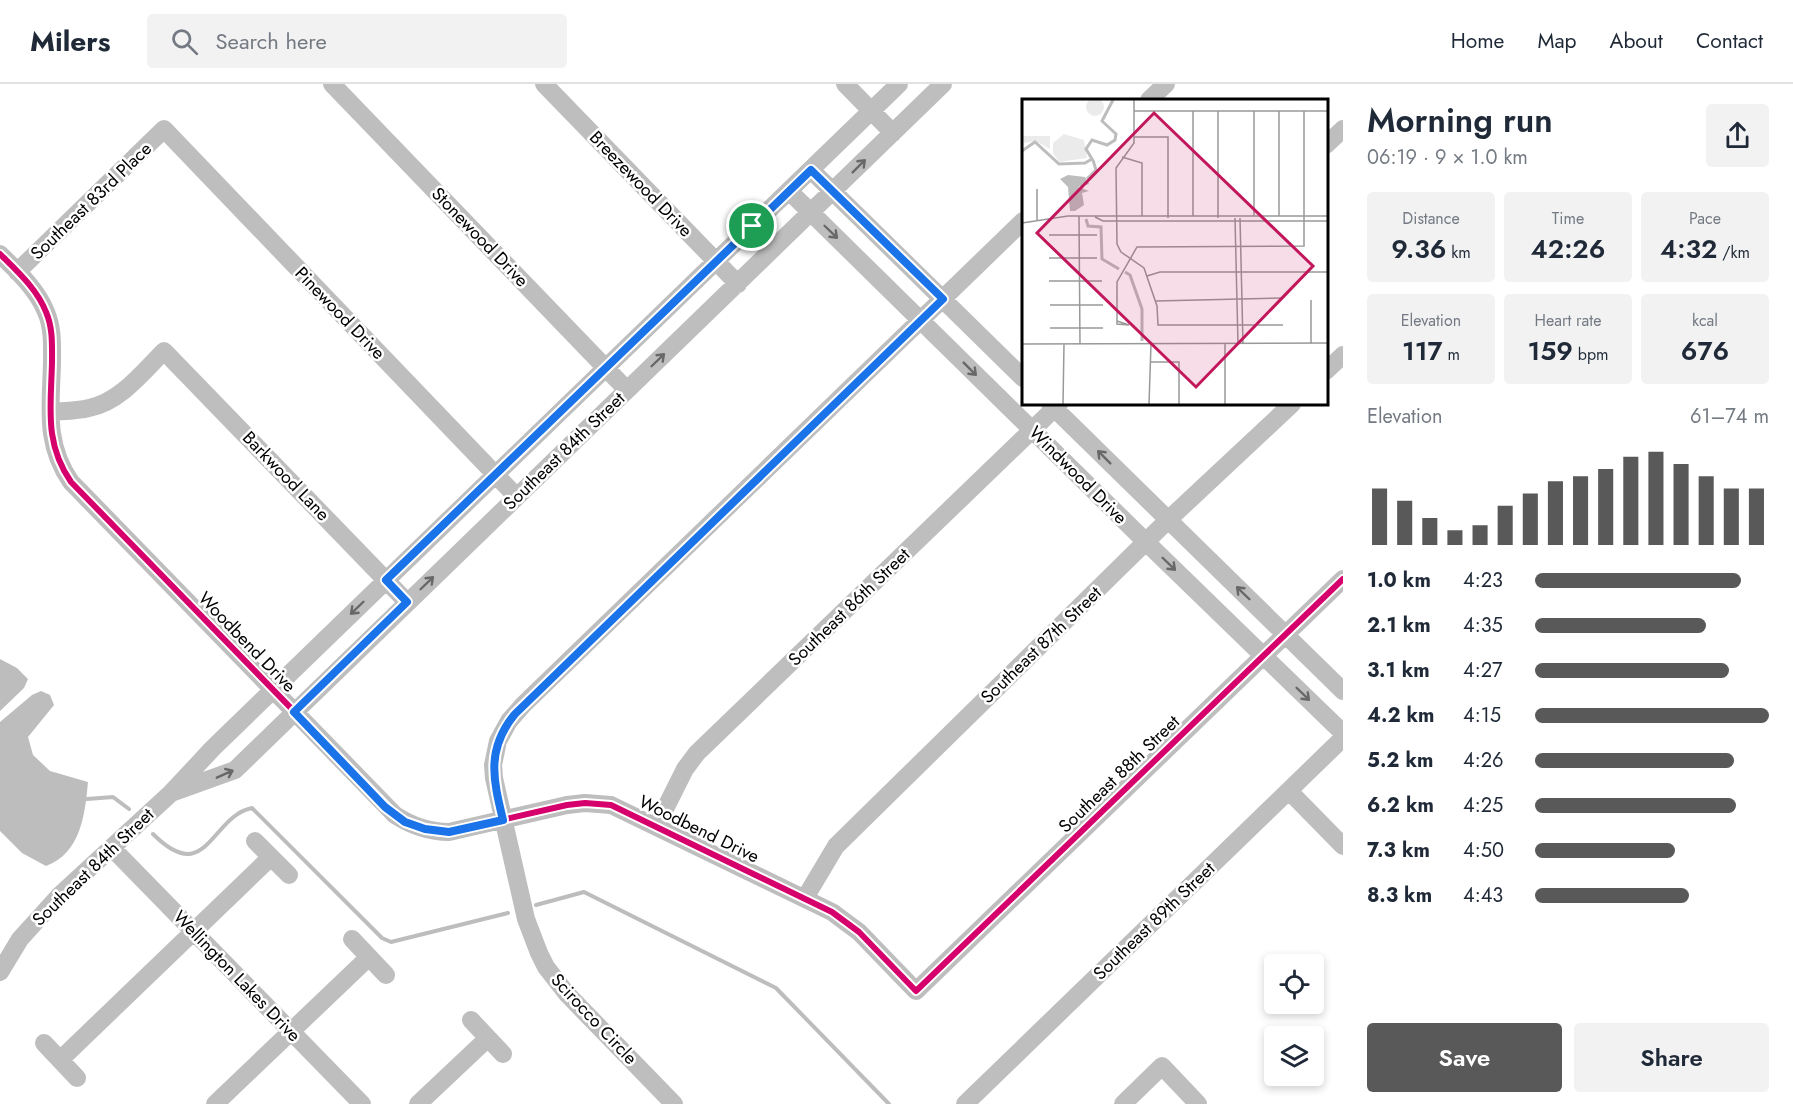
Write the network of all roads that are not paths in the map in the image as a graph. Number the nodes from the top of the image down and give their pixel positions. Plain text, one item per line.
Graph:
1 (332, 84) edge
2 (544, 84) edge
3 (845, 84) edge
4 (899, 84) edge
5 (943, 84) edge
6 (1166, 84) edge
7 (1150, 99) edge
8 (871, 111) junction
9 (164, 129) joint
10 (1343, 129) edge
11 (892, 132) junction
12 (1328, 143) edge
13 (811, 170) junction
14 (789, 191) junction
15 (833, 191) junction
16 (811, 213) junction
17 (1022, 222) edge
18 (0, 254) edge
19 (716, 261) junction
20 (17, 272) junction
21 (738, 284) junction
22 (943, 299) junction
23 (921, 321) junction
24 (1343, 355) edge
25 (606, 367) junction
26 (1328, 369) edge
27 (1022, 377) edge
28 (627, 390) junction
29 (1055, 405) edge
30 (1291, 405) edge
31 (51, 412) junction
32 (1032, 430) junction
33 (495, 474) junction
34 (516, 496) junction
35 (1168, 520) junction
36 (1146, 542) junction
37 (1343, 579) edge
38 (386, 580) junction
39 (407, 602) junction
40 (1286, 634) junction
41 (1263, 655) junction
42 (273, 690) junction
43 (1343, 691) edge
44 (294, 712) junction
45 (1343, 733) edge
46 (1343, 738) edge
47 (1289, 791) junction
48 (170, 794) junction
49 (503, 820) junction
50 (657, 825) junction
51 (255, 841) dead end
52 (1343, 846) edge
53 (112, 848) junction
54 (271, 857) junction
55 (289, 875) dead end
56 (805, 898) junction
57 (194, 931) junction
58 (352, 939) dead end
59 (369, 957) junction
60 (0, 972) edge
61 (386, 975) dead end
62 (916, 991) joint
63 (471, 1020) dead end
64 (291, 1031) junction
65 (488, 1038) junction
66 (44, 1044) dead end
67 (503, 1054) dead end
68 (60, 1060) junction
69 (77, 1078) dead end
70 (215, 1104) edge
71 (362, 1104) edge
72 (418, 1104) edge
73 (674, 1104) edge
74 (966, 1104) edge
75 (1123, 1104) edge
76 (1198, 1104) edge

1 - 25 street, Stonewood Drive
2 - 19 street, Breezewood Drive
3 - 8 street
4 - 8 street, Southeast 84th Street
5 - 11 street, Southeast 84th Street
6 - 7 street
8 - 11 street
8 - 13 street, Southeast 84th Street
9 - 20 street, Southeast 83rd Place
9 - 33 street, Pinewood Drive
10 - 12 street
15 -> 11 street, Southeast 84th Street
13 - 14 street, Southeast 84th Street
13 - 15 street
14 - 16 street, Windwood Drive
14 - 19 street, Southeast 84th Street
15 - 16 street, Southeast 84th Street
15 - 22 street
16 - 21 street, Southeast 84th Street
16 -> 23 street, Windwood Drive
17 - 22 street, Scirocco Circle
18 - 20 street, Woodbend Drive
19 - 21 street, Breezewood Drive
19 - 25 street, Southeast 84th Street
20 - 31 street, Woodbend Drive
28 -> 21 street, Southeast 84th Street
22 - 23 street, Scirocco Circle
22 - 27 street
23 -> 32 street, Windwood Drive
23 - 49 street, Scirocco Circle
24 - 26 street
25 - 28 street, Stonewood Drive
25 - 33 street, Southeast 84th Street
28 - 34 street, Southeast 84th Street
29 - 32 street, Southeast 86th Street
35 -> 29 street, Windwood Drive
30 - 35 street, Southeast 87th Street
31 - 38 street, Barkwood Lane
31 - 42 street, Woodbend Drive
32 - 36 street, Windwood Drive
32 - 50 street, Southeast 86th Street
33 - 34 street, Pinewood Drive
33 - 38 street, Southeast 84th Street
39 -> 34 street, Southeast 84th Street
35 - 36 street, Southeast 87th Street
40 -> 35 street, Windwood Drive
36 -> 41 street, Windwood Drive
36 - 56 street, Southeast 87th Street
37 - 40 street, Southeast 88th Street
38 - 39 street, Barkwood Lane
38 -> 42 street, Southeast 84th Street
39 - 44 street, Southeast 84th Street
40 - 41 street, Southeast 88th Street
40 - 43 street, Windwood Drive
41 -> 45 street, Windwood Drive
41 - 62 street, Southeast 88th Street
42 - 44 street, Woodbend Drive
42 - 48 street, Southeast 84th Street
48 -> 44 street, Southeast 84th Street
44 - 49 street, Woodbend Drive
46 - 47 street, Southeast 89th Street
47 - 52 street
47 - 74 street, Southeast 89th Street
48 - 53 street, Southeast 84th Street
49 - 50 street, Woodbend Drive
49 - 73 street, Scirocco Circle
50 - 56 street, Woodbend Drive
51 - 54 street
53 - 57 street, Wellington Lakes Drive
53 - 60 street, Southeast 84th Street
54 - 55 street
54 - 57 street
56 - 62 street, Woodbend Drive
57 - 64 street, Wellington Lakes Drive
57 - 68 street
58 - 59 street
59 - 61 street
59 - 64 street
63 - 65 street
64 - 70 street
64 - 71 street, Wellington Lakes Drive
65 - 67 street
65 - 72 street
66 - 68 street
68 - 69 street
75 - 76 street

